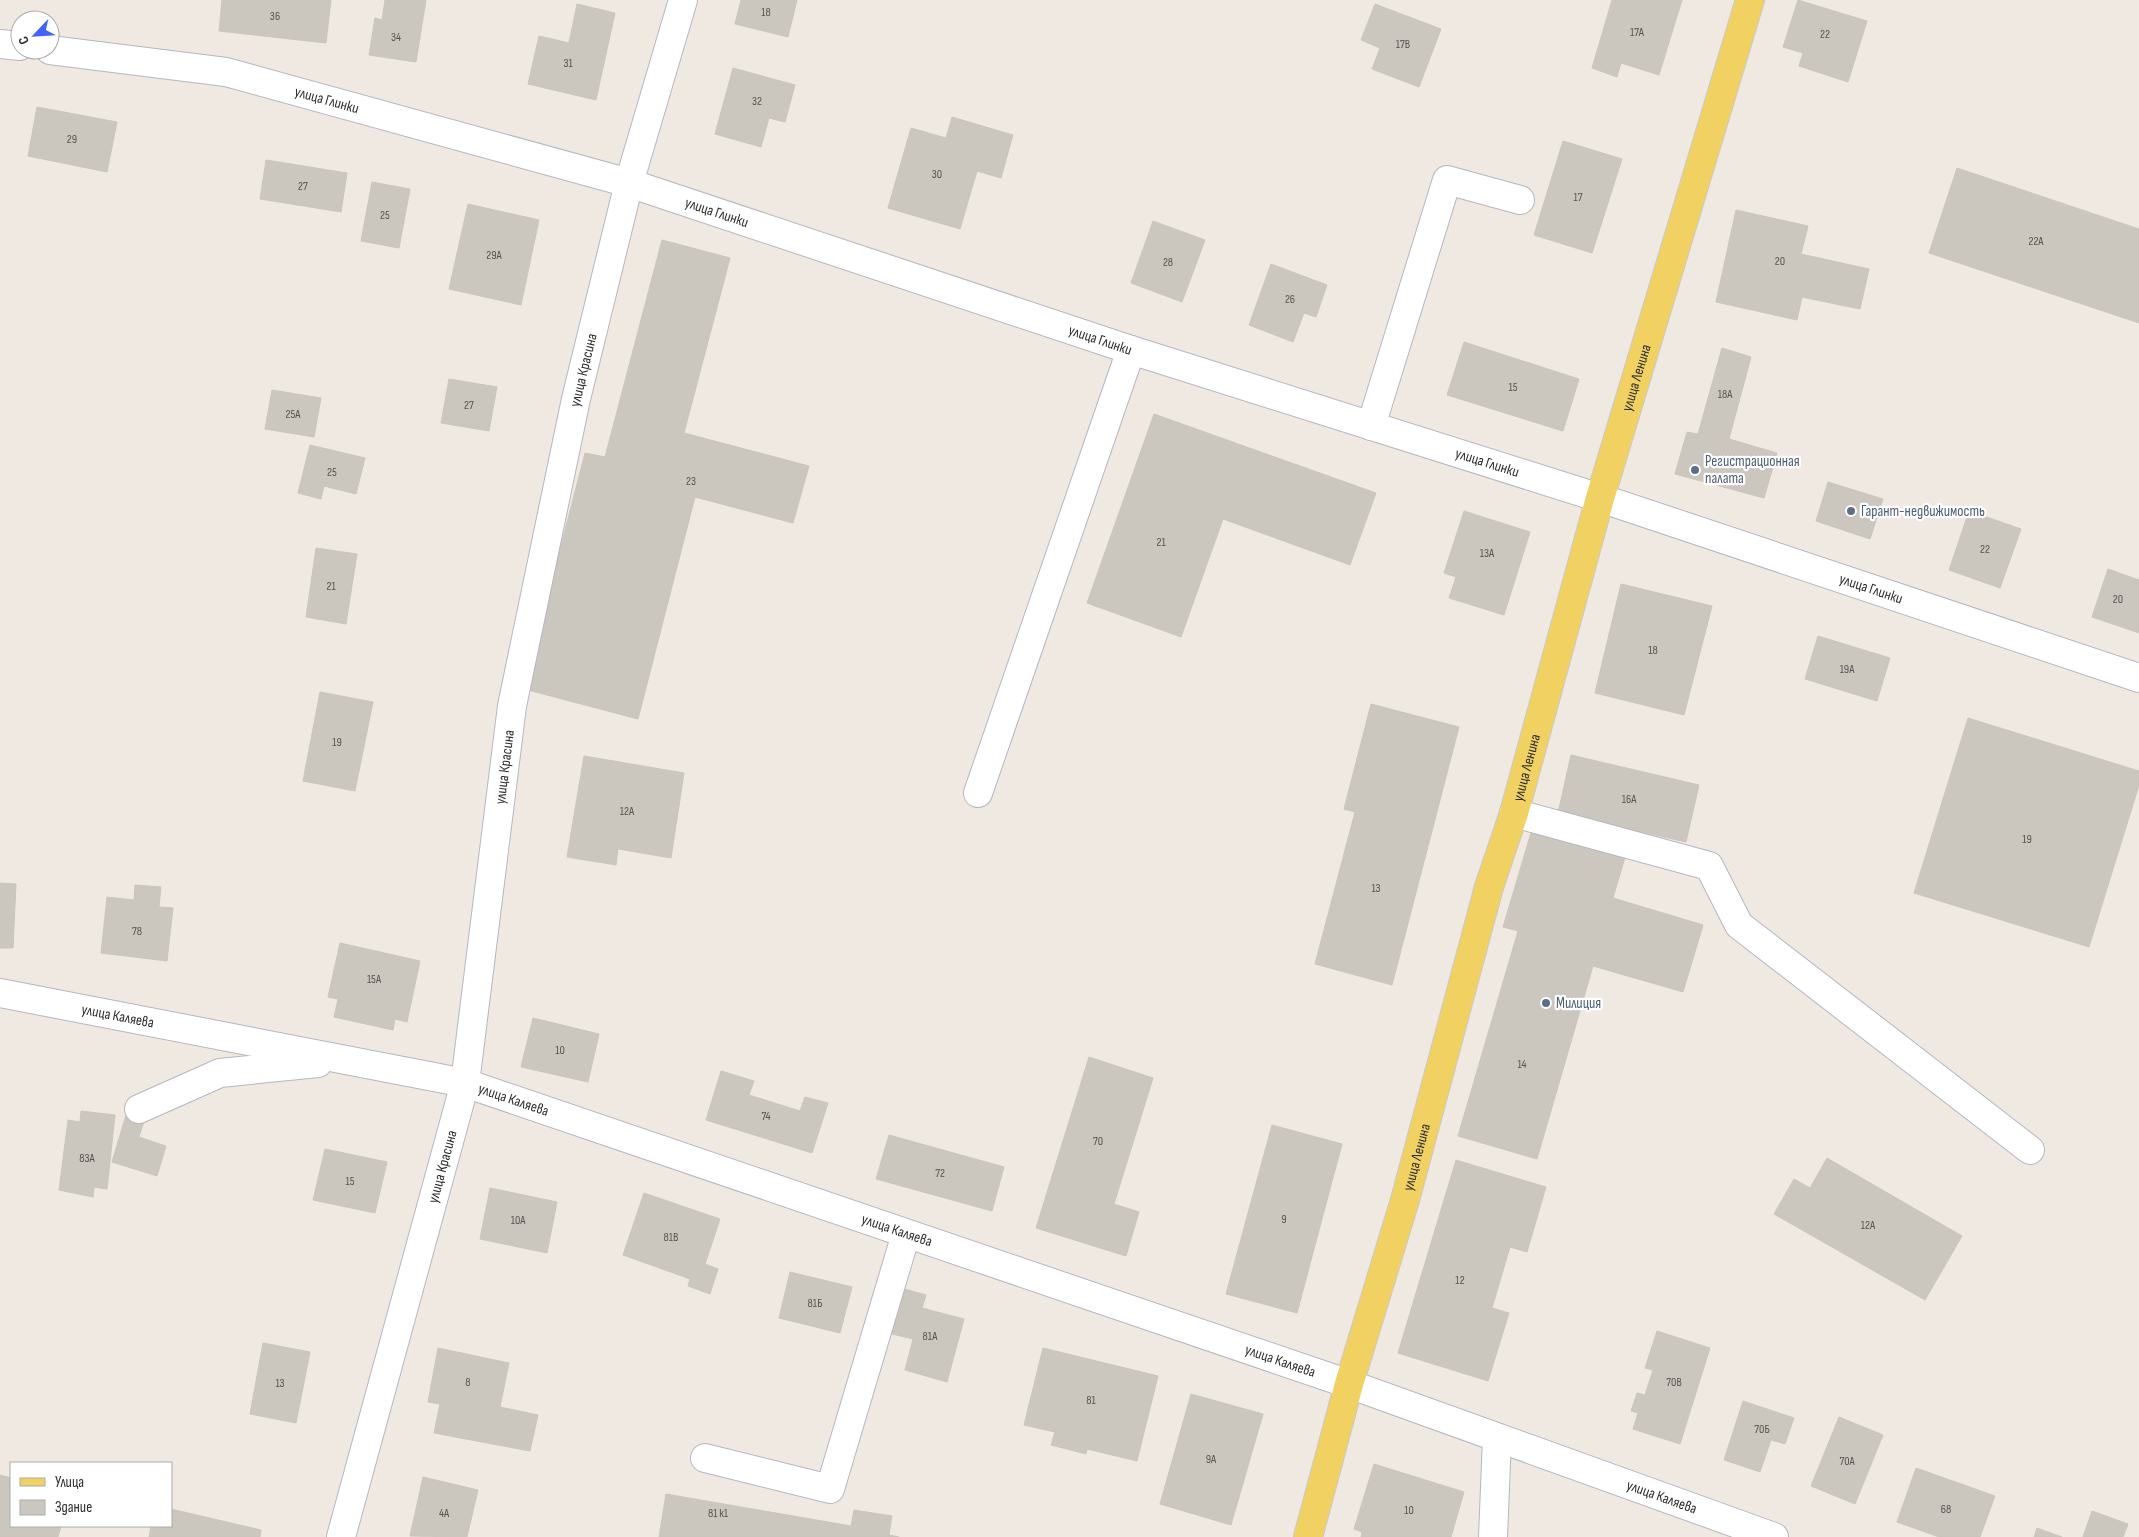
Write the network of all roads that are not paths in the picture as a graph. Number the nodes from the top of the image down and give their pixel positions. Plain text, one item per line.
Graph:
1 (683, 0) edge
2 (1750, 0) edge
3 (60, 51) edge
4 (628, 183) junction
5 (1520, 200) dead end
6 (1131, 350) junction
7 (1371, 426) junction
8 (1600, 498) junction
9 (2139, 678) edge
10 (978, 793) dead end
11 (1514, 813) junction
12 (0, 993) edge
13 (346, 1060) junction
14 (465, 1083) junction
15 (139, 1109) dead end
16 (2030, 1150) dead end
17 (906, 1234) junction
18 (1349, 1384) junction
19 (1497, 1438) junction
20 (705, 1458) dead end
21 (341, 1537) edge
22 (1308, 1537) edge
23 (1493, 1537) edge
24 (1774, 1537) edge

1 - 4 street, улица Красина
2 - 8 main road, улица Ленина
3 - 4 street, улица Глинки
4 - 6 street, улица Глинки
4 - 14 street, улица Красина
5 - 7 street
6 - 7 street, улица Глинки
6 - 10 street
7 - 8 street, улица Глинки
8 - 9 street, улица Глинки
8 - 11 main road, улица Ленина
11 - 16 street
11 - 18 main road, улица Ленина
12 - 13 street, улица Каляева
13 - 14 street, улица Каляева
13 - 15 street
14 - 17 street, улица Каляева
14 - 21 street, улица Красина
17 - 18 street, улица Каляева
17 - 20 street
18 - 19 street, улица Каляева
18 - 22 main road, улица Ленина
19 - 23 street
19 - 24 street, улица Каляева

